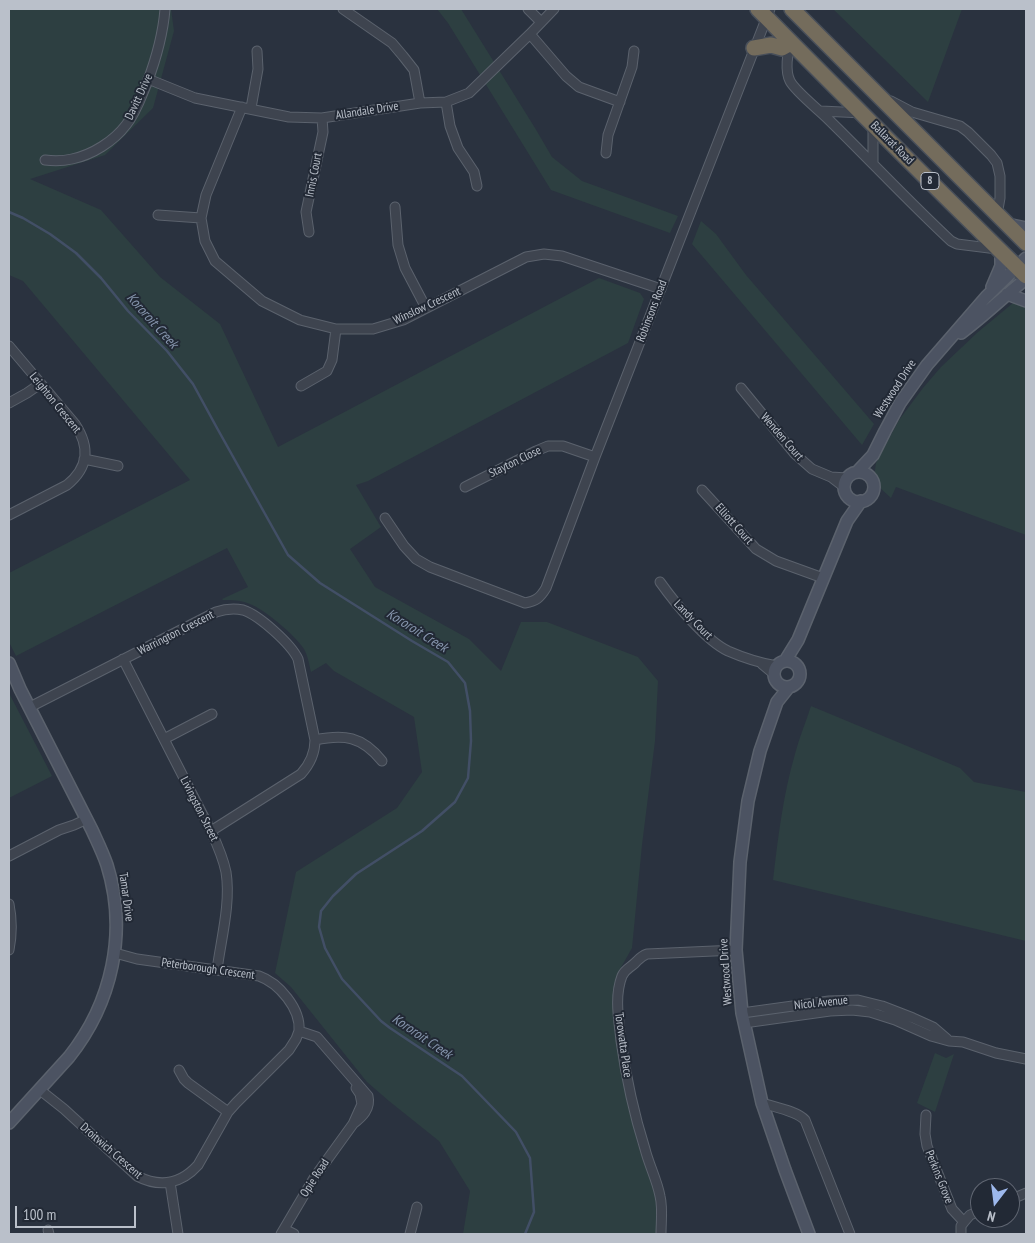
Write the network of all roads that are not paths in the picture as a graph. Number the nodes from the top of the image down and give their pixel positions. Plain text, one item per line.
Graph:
1 (165, 9) edge
2 (343, 9) edge
3 (528, 9) edge
4 (554, 9) edge
5 (792, 9) edge
6 (765, 12) edge
7 (541, 22) junction
8 (530, 34) junction
9 (791, 44) junction
10 (754, 48) junction
11 (257, 51) dead end
12 (634, 51) dead end
13 (148, 80) junction
14 (872, 89) junction
15 (446, 102) junction
16 (620, 102) junction
17 (420, 103) junction
18 (247, 108) junction
19 (821, 112) junction
20 (322, 118) junction
21 (868, 118) junction
22 (606, 153) dead end
23 (45, 160) dead end
24 (873, 164) junction
25 (477, 186) dead end
26 (395, 207) dead end
27 (158, 215) dead end
28 (201, 218) junction
29 (1002, 220) junction
30 (1026, 228) edge
31 (309, 232) dead end
32 (1026, 244) edge
33 (999, 250) junction
34 (1024, 270) edge
35 (661, 289) junction
36 (1007, 294) junction
37 (986, 297) junction
38 (1026, 301) edge
39 (426, 308) junction
40 (336, 329) junction
41 (947, 343) junction
42 (9, 346) edge
43 (40, 384) junction
44 (301, 386) dead end
45 (741, 388) dead end
46 (9, 403) edge
47 (873, 455) junction
48 (595, 457) junction
49 (84, 459) junction
50 (118, 466) dead end
51 (872, 480) junction
52 (849, 483) junction
53 (465, 487) dead end
54 (702, 490) dead end
55 (861, 501) junction
56 (9, 515) edge
57 (385, 518) dead end
58 (847, 521) junction
59 (823, 578) junction
60 (660, 582) dead end
61 (123, 659) junction
62 (9, 663) edge
63 (782, 669) junction
64 (789, 687) junction
65 (778, 702) junction
66 (30, 707) junction
67 (212, 714) dead end
68 (164, 739) junction
69 (315, 740) junction
70 (382, 761) dead end
71 (85, 816) junction
72 (211, 831) junction
73 (9, 856) edge
74 (9, 904) edge
75 (9, 950) edge
76 (736, 950) junction
77 (114, 956) junction
78 (217, 970) junction
79 (744, 1018) junction
80 (299, 1031) junction
81 (1026, 1058) edge
82 (179, 1070) dead end
83 (41, 1088) junction
84 (762, 1103) junction
85 (228, 1112) junction
86 (926, 1115) dead end
87 (9, 1123) edge
88 (170, 1182) junction
89 (417, 1207) dead end
90 (970, 1215) edge
91 (964, 1222) junction
92 (282, 1232) edge
93 (178, 1234) edge
94 (294, 1234) edge
95 (410, 1234) edge
96 (661, 1234) edge
97 (809, 1234) edge
98 (850, 1234) edge
99 (961, 1234) edge

1 - 13 street, Davitt Drive
2 - 17 street
3 - 7 street
4 - 7 street, Allandale Drive
5 - 14 highway, Ballarat Road / 8
6 - 9 highway, Ballarat Road / 8
6 - 10 street, Robinsons Road
7 - 8 street, Allandale Drive
8 - 15 street, Allandale Drive
8 - 16 street
9 - 10 highway
9 - 19 street
9 - 21 highway, Ballarat Road / 8
10 - 35 street, Robinsons Road
11 - 18 street, Winslow Crescent
12 - 16 street
13 - 18 street, Allandale Drive
13 - 23 street, Davitt Drive
14 - 29 highway, Ballarat Road / 8
14 - 29 street, Ballarat Road
15 - 17 street, Allandale Drive
15 - 25 street
16 - 22 street
17 - 20 street, Allandale Drive
18 - 20 street, Allandale Drive
18 - 28 street, Winslow Crescent
19 - 21 street
19 - 24 street
20 - 31 street, Innis Court
21 - 24 street
21 - 33 highway, Ballarat Road / 8
24 - 33 street
26 - 39 street
27 - 28 street
28 - 40 street, Winslow Crescent
29 - 30 street
29 - 32 highway, Ballarat Road / 8
33 - 34 highway, Ballarat Road / 8
33 - 37 street
34 - 36 street, Westwood Drive
34 - 37 street, Westwood Drive
35 - 39 street, Winslow Crescent
35 - 48 street, Robinsons Road
36 - 38 street
36 - 41 street, Westwood Drive
37 - 41 street, Westwood Drive
39 - 40 street, Winslow Crescent
40 - 44 street
41 - 47 street, Westwood Drive
42 - 43 street, Leighton Crescent
43 - 46 street
43 - 49 street, Leighton Crescent
45 - 52 street, Wenden Court
47 - 51 street, Westwood Drive
47 - 52 street, Westwood Drive
48 - 53 street, Stayton Close
48 - 57 street, Robinsons Road
49 - 50 street
49 - 56 street
51 - 52 street
51 - 55 street
52 - 55 street
52 - 58 street
54 - 59 street, Elliott Court
55 - 58 street
58 - 59 street
59 - 63 street
60 - 63 street, Landy Court
61 - 66 street, Warrington Crescent
61 - 68 street, Livingston Street
61 - 69 street, Warrington Crescent
62 - 66 street, Tamar Drive
63 - 64 street
63 - 64 street, Westwood Drive
63 - 65 street, Westwood Drive
64 - 65 street, Westwood Drive
65 - 76 street, Westwood Drive
66 - 71 street, Tamar Drive
67 - 68 street
68 - 72 street, Livingston Street
69 - 70 street
69 - 72 street, Warrington Crescent
71 - 73 street
71 - 77 street, Tamar Drive
72 - 78 street, Livingston Street
74 - 75 street
76 - 79 street, Westwood Drive
76 - 96 street, Torowatta Place
77 - 78 street, Peterborough Crescent
77 - 83 street, Tamar Drive
78 - 80 street, Peterborough Crescent
79 - 81 street, Nicol Avenue
79 - 84 street, Westwood Drive
80 - 85 street
80 - 92 street, Opie Road
82 - 85 street
83 - 87 street, Tamar Drive
83 - 88 street, Droitwich Crescent
84 - 97 street, Westwood Drive
84 - 98 street
85 - 88 street
86 - 91 street, Perkins Grove
88 - 93 street
89 - 95 street
90 - 91 street
91 - 99 street
92 - 94 street

